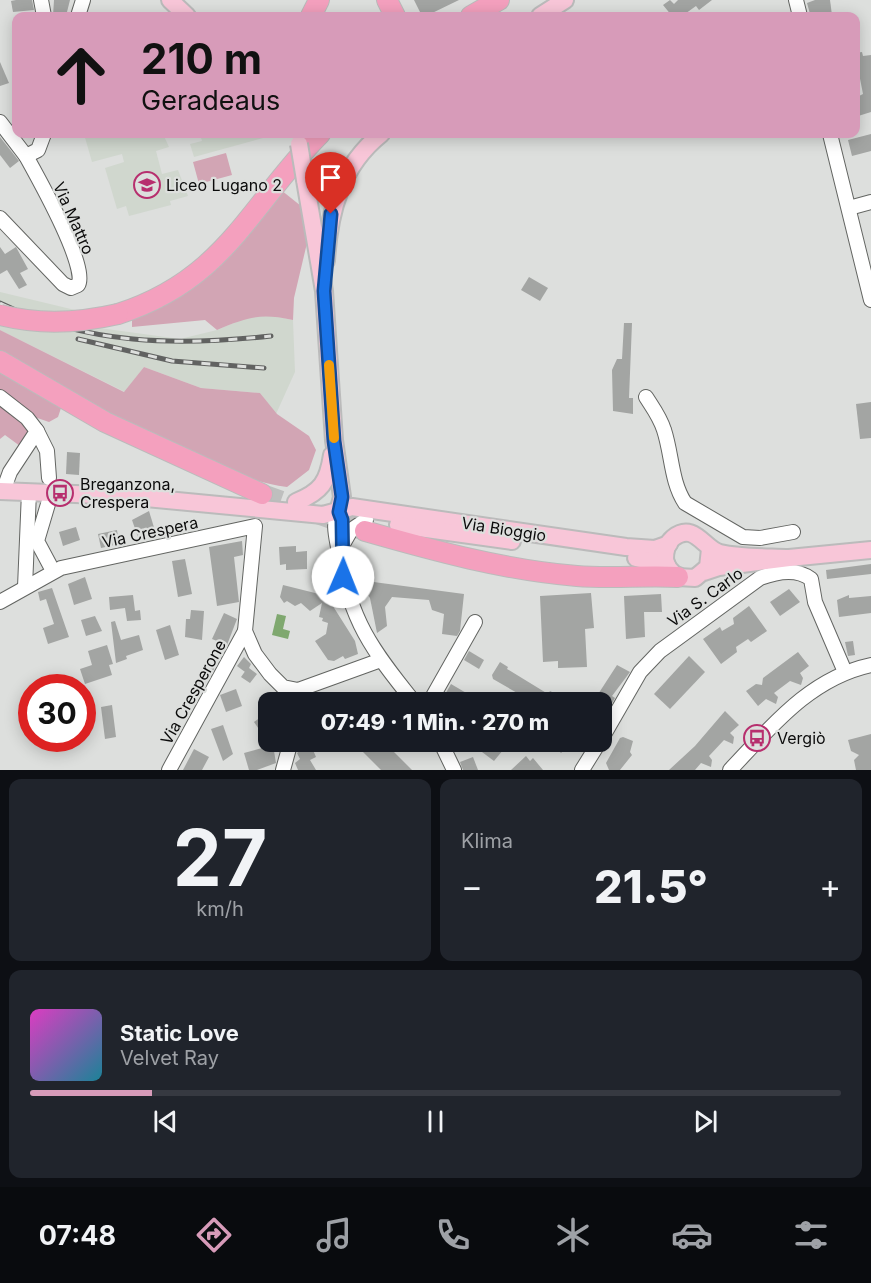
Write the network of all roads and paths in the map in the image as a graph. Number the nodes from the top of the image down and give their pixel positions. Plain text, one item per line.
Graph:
1 (170, 0) edge
2 (499, 0) edge
3 (564, 0) edge
4 (183, 12) edge
5 (478, 12) edge
6 (546, 12) edge
7 (0, 122) edge
8 (12, 138) edge
9 (12, 138) edge
10 (42, 138) edge
11 (298, 138) edge
12 (317, 138) edge
13 (377, 138) edge
14 (831, 138) edge
15 (26, 156) junction
16 (871, 202) edge
17 (849, 208) junction
18 (0, 218) edge
19 (324, 291) junction
20 (871, 300) edge
21 (0, 315) edge
22 (0, 361) edge
23 (0, 397) edge
24 (646, 397) dead end
25 (37, 431) junction
26 (334, 441) junction
27 (49, 478) dead end
28 (339, 478) junction
29 (2, 491) edge
30 (29, 492) junction
31 (262, 494) tunnel mouth
32 (125, 496) junction
33 (296, 502) junction
34 (48, 504) dead end
35 (339, 512) junction
36 (439, 518) junction
37 (711, 519) junction
38 (366, 525) junction
39 (255, 526) joint
40 (793, 532) dead end
41 (699, 536) junction
42 (343, 544) junction
43 (669, 544) junction
44 (710, 549) junction
45 (871, 550) edge
46 (789, 558) junction
47 (673, 571) junction
48 (53, 572) junction
49 (704, 572) junction
50 (343, 577) junction
51 (25, 587) junction
52 (0, 602) edge
53 (475, 622) dead end
54 (245, 631) junction
55 (381, 660) junction
56 (871, 665) edge
57 (845, 672) junction
58 (283, 687) junction
59 (283, 692) edge
60 (406, 692) edge
61 (435, 692) edge
62 (612, 721) edge
63 (288, 752) edge
64 (445, 752) edge
65 (593, 752) edge
66 (169, 770) edge
67 (283, 770) edge
68 (453, 770) edge
69 (582, 770) edge
70 (730, 770) edge

1 - 4 main road
2 - 5 highway
3 - 6 main road
7 - 9 street, Via Mattro
8 - 15 street, Via Mattro
10 - 15 street
11 - 19 main road, bridge
12 - 21 highway, bridge
13 - 19 main road
14 - 17 street
15 - 18 street, Via Mattro
16 - 17 street
17 - 20 street
19 - 26 main road
22 - 31 highway
23 - 25 street
24 - 37 street
25 - 27 street
25 - 29 street
26 - 28 main road
26 - 33 main road
26 - 35 main road
28 - 35 main road
28 - 36 main road
29 - 30 main road, Via Bioggio
30 - 32 main road, Via Bioggio
30 - 51 street
32 - 33 main road, Via Bioggio
32 - 35 main road, Via Bioggio
33 - 35 main road, Via Bioggio
34 - 48 street
35 - 36 main road, Via Bioggio
35 - 38 main road, Via Bioggio
35 - 42 street
35 - 50 street
36 - 43 main road, Via Bioggio
37 - 40 street
37 - 41 street
38 - 42 street
38 - 47 main road, Via Bioggio
38 - 47 highway
39 - 48 street, Via Crespera
39 - 54 street, Via Cresperone
41 - 43 main road, Via Bioggio
41 - 44 main road
42 - 50 street
43 - 47 main road
44 - 46 main road, Via Bioggio
44 - 49 main road
45 - 46 main road, Via Bioggio
46 - 49 main road, Via Bioggio
47 - 49 main road, Via Bioggio
48 - 51 street, Via Crespera
50 - 55 street
51 - 52 street, Via Crespera
53 - 61 street
54 - 58 street, Via Cresperone
54 - 66 street, Via Cresperone
55 - 58 street
55 - 60 street
56 - 57 street
57 - 62 street, Via S. Carlo
57 - 70 street
58 - 59 street
63 - 67 street
64 - 68 street
65 - 69 street, Via S. Carlo

